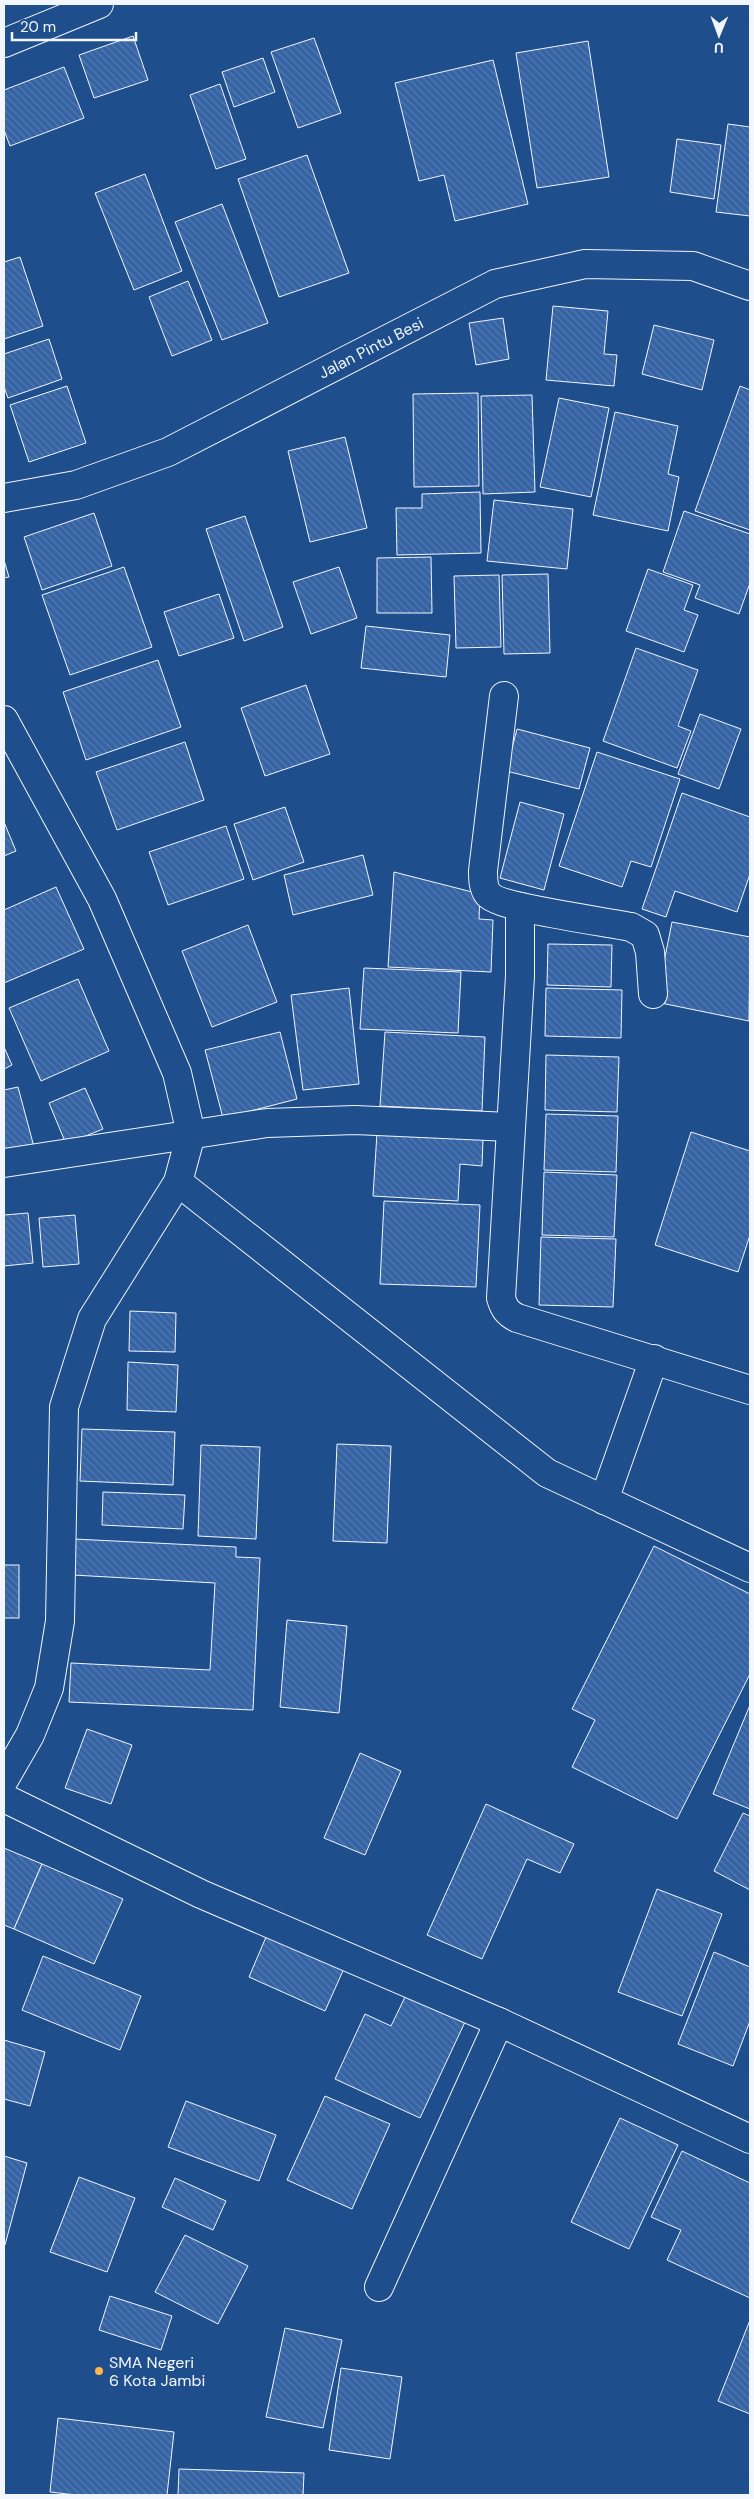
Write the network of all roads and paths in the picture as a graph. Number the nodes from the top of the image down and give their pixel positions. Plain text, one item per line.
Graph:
1 (99, 4) edge
2 (53, 12) edge
3 (4, 43) edge
4 (750, 286) edge
5 (4, 498) edge
6 (504, 696) dead end
7 (4, 720) edge
8 (520, 907) junction
9 (653, 994) dead end
10 (510, 1127) junction
11 (191, 1134) junction
12 (4, 1163) edge
13 (178, 1182) junction
14 (654, 1358) junction
15 (750, 1390) edge
16 (604, 1500) junction
17 (750, 1568) edge
18 (4, 1780) edge
19 (4, 1798) edge
20 (499, 2022) junction
21 (750, 2139) edge
22 (379, 2287) dead end

1 - 2 street
2 - 3 street
4 - 5 street, Jalan Pintu Besi
6 - 8 street
7 - 11 street
8 - 9 street
8 - 10 street
10 - 11 street
10 - 14 street
11 - 12 street
11 - 13 street
13 - 16 street
13 - 18 street
14 - 15 street
14 - 16 street
16 - 17 street
19 - 20 street
20 - 21 street
20 - 22 street

